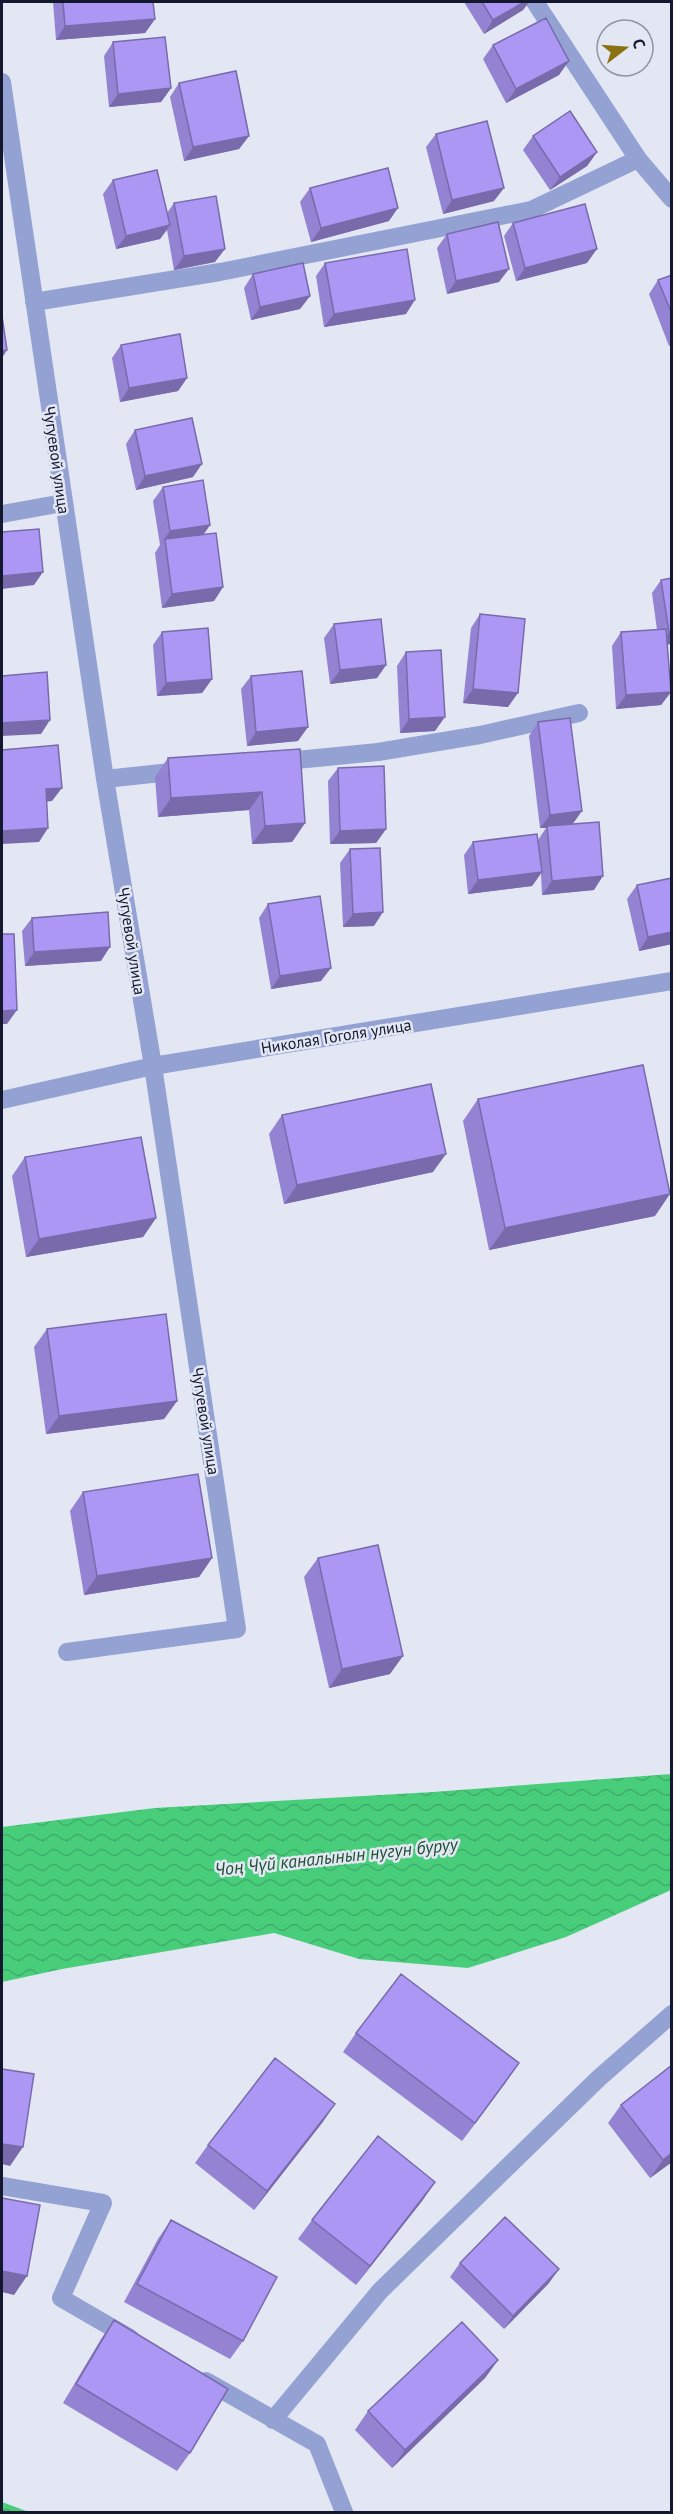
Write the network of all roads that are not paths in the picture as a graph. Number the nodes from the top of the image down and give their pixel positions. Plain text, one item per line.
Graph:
1 (535, 2) edge
2 (2, 82) edge
3 (638, 159) junction
4 (672, 199) edge
5 (34, 302) junction
6 (63, 503) junction
7 (2, 514) edge
8 (579, 713) dead end
9 (259, 764) edge
10 (200, 770) edge
11 (105, 779) junction
12 (672, 981) edge
13 (153, 1066) junction
14 (2, 1100) edge
15 (67, 1652) dead end
16 (672, 2014) edge
17 (2, 2186) edge
18 (142, 2344) edge
19 (192, 2373) edge
20 (273, 2420) junction
21 (344, 2512) edge

1 - 3 street
2 - 5 street, Чугуевой улица
3 - 4 street
3 - 5 street
5 - 6 street, Чугуевой улица
6 - 7 street
6 - 11 street, Чугуевой улица
8 - 9 street
10 - 11 street
11 - 13 street, Чугуевой улица
12 - 13 street, Николая Гоголя улица
13 - 14 street, Николая Гоголя улица
13 - 15 street, Чугуевой улица
16 - 20 street
17 - 18 street
19 - 20 street
20 - 21 street

